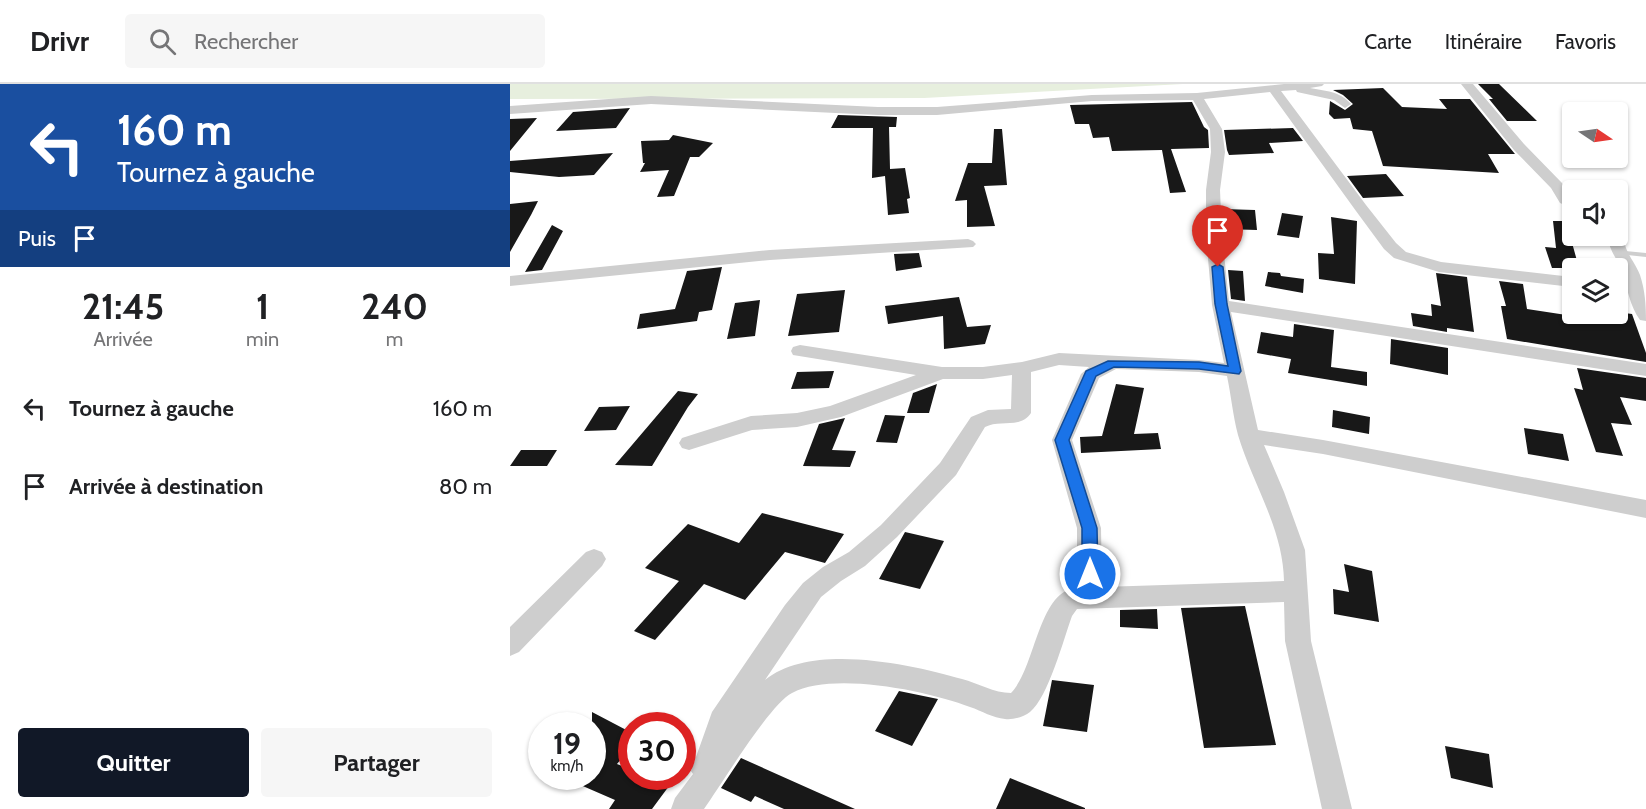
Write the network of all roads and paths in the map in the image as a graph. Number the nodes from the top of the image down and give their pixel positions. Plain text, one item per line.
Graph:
1 (1318, 84) edge
2 (1467, 84) edge
3 (1279, 88) junction
4 (1197, 96) junction
5 (1345, 104) dead end
6 (510, 110) edge
7 (1562, 195) edge
8 (968, 244) dead end
9 (1617, 246) edge
10 (1621, 246) edge
11 (1646, 255) edge
12 (510, 281) edge
13 (1562, 281) edge
14 (1628, 291) edge
15 (1635, 293) junction
16 (1221, 304) junction
17 (1646, 316) edge
18 (800, 351) dead end
19 (1113, 363) junction
20 (1022, 368) junction
21 (1646, 370) edge
22 (1235, 371) junction
23 (942, 373) junction
24 (1249, 436) junction
25 (690, 443) dead end
26 (1646, 509) edge
27 (594, 559) dead end
28 (1296, 591) junction
29 (1090, 597) junction
30 (510, 644) edge
31 (694, 798) edge
32 (1336, 809) edge

1 - 3 street
2 - 7 street
3 - 4 street
3 - 5 street
3 - 13 street
4 - 6 street
4 - 16 street
8 - 12 street
9 - 15 street
10 - 11 lane
14 - 15 street
15 - 17 street
16 - 21 street
16 - 22 street
18 - 23 street
19 - 20 street
19 - 22 street
19 - 29 street
20 - 23 street
20 - 31 street
22 - 24 street
23 - 25 street
24 - 26 street
24 - 28 street
27 - 30 street
28 - 29 street
28 - 32 street
29 - 31 street

